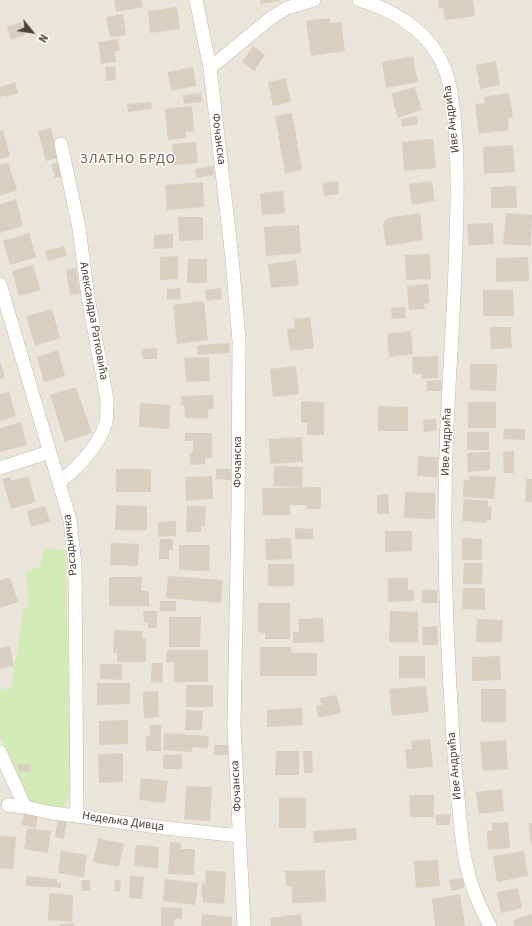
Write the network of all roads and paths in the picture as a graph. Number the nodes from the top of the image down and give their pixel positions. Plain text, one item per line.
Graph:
1 (196, 0) edge
2 (314, 0) edge
3 (359, 0) edge
4 (210, 68) junction
5 (62, 144) dead end
6 (0, 284) edge
7 (49, 452) junction
8 (0, 468) edge
9 (60, 482) junction
10 (0, 752) edge
11 (8, 806) dead end
12 (24, 807) junction
13 (76, 816) junction
14 (240, 836) junction
15 (244, 926) edge
16 (490, 926) edge

1 - 4 street, Фочанска
2 - 4 street
3 - 16 street, Иве Андрића
4 - 14 street, Фочанска
5 - 9 street, Александра Ратковића
6 - 7 street, Расадничка
7 - 8 street
7 - 9 street, Расадничка
9 - 13 street, Расадничка
10 - 12 street
11 - 12 street, Недељка Дивца
12 - 13 street, Недељка Дивца
13 - 14 street, Недељка Дивца
14 - 15 street, Фочанска

